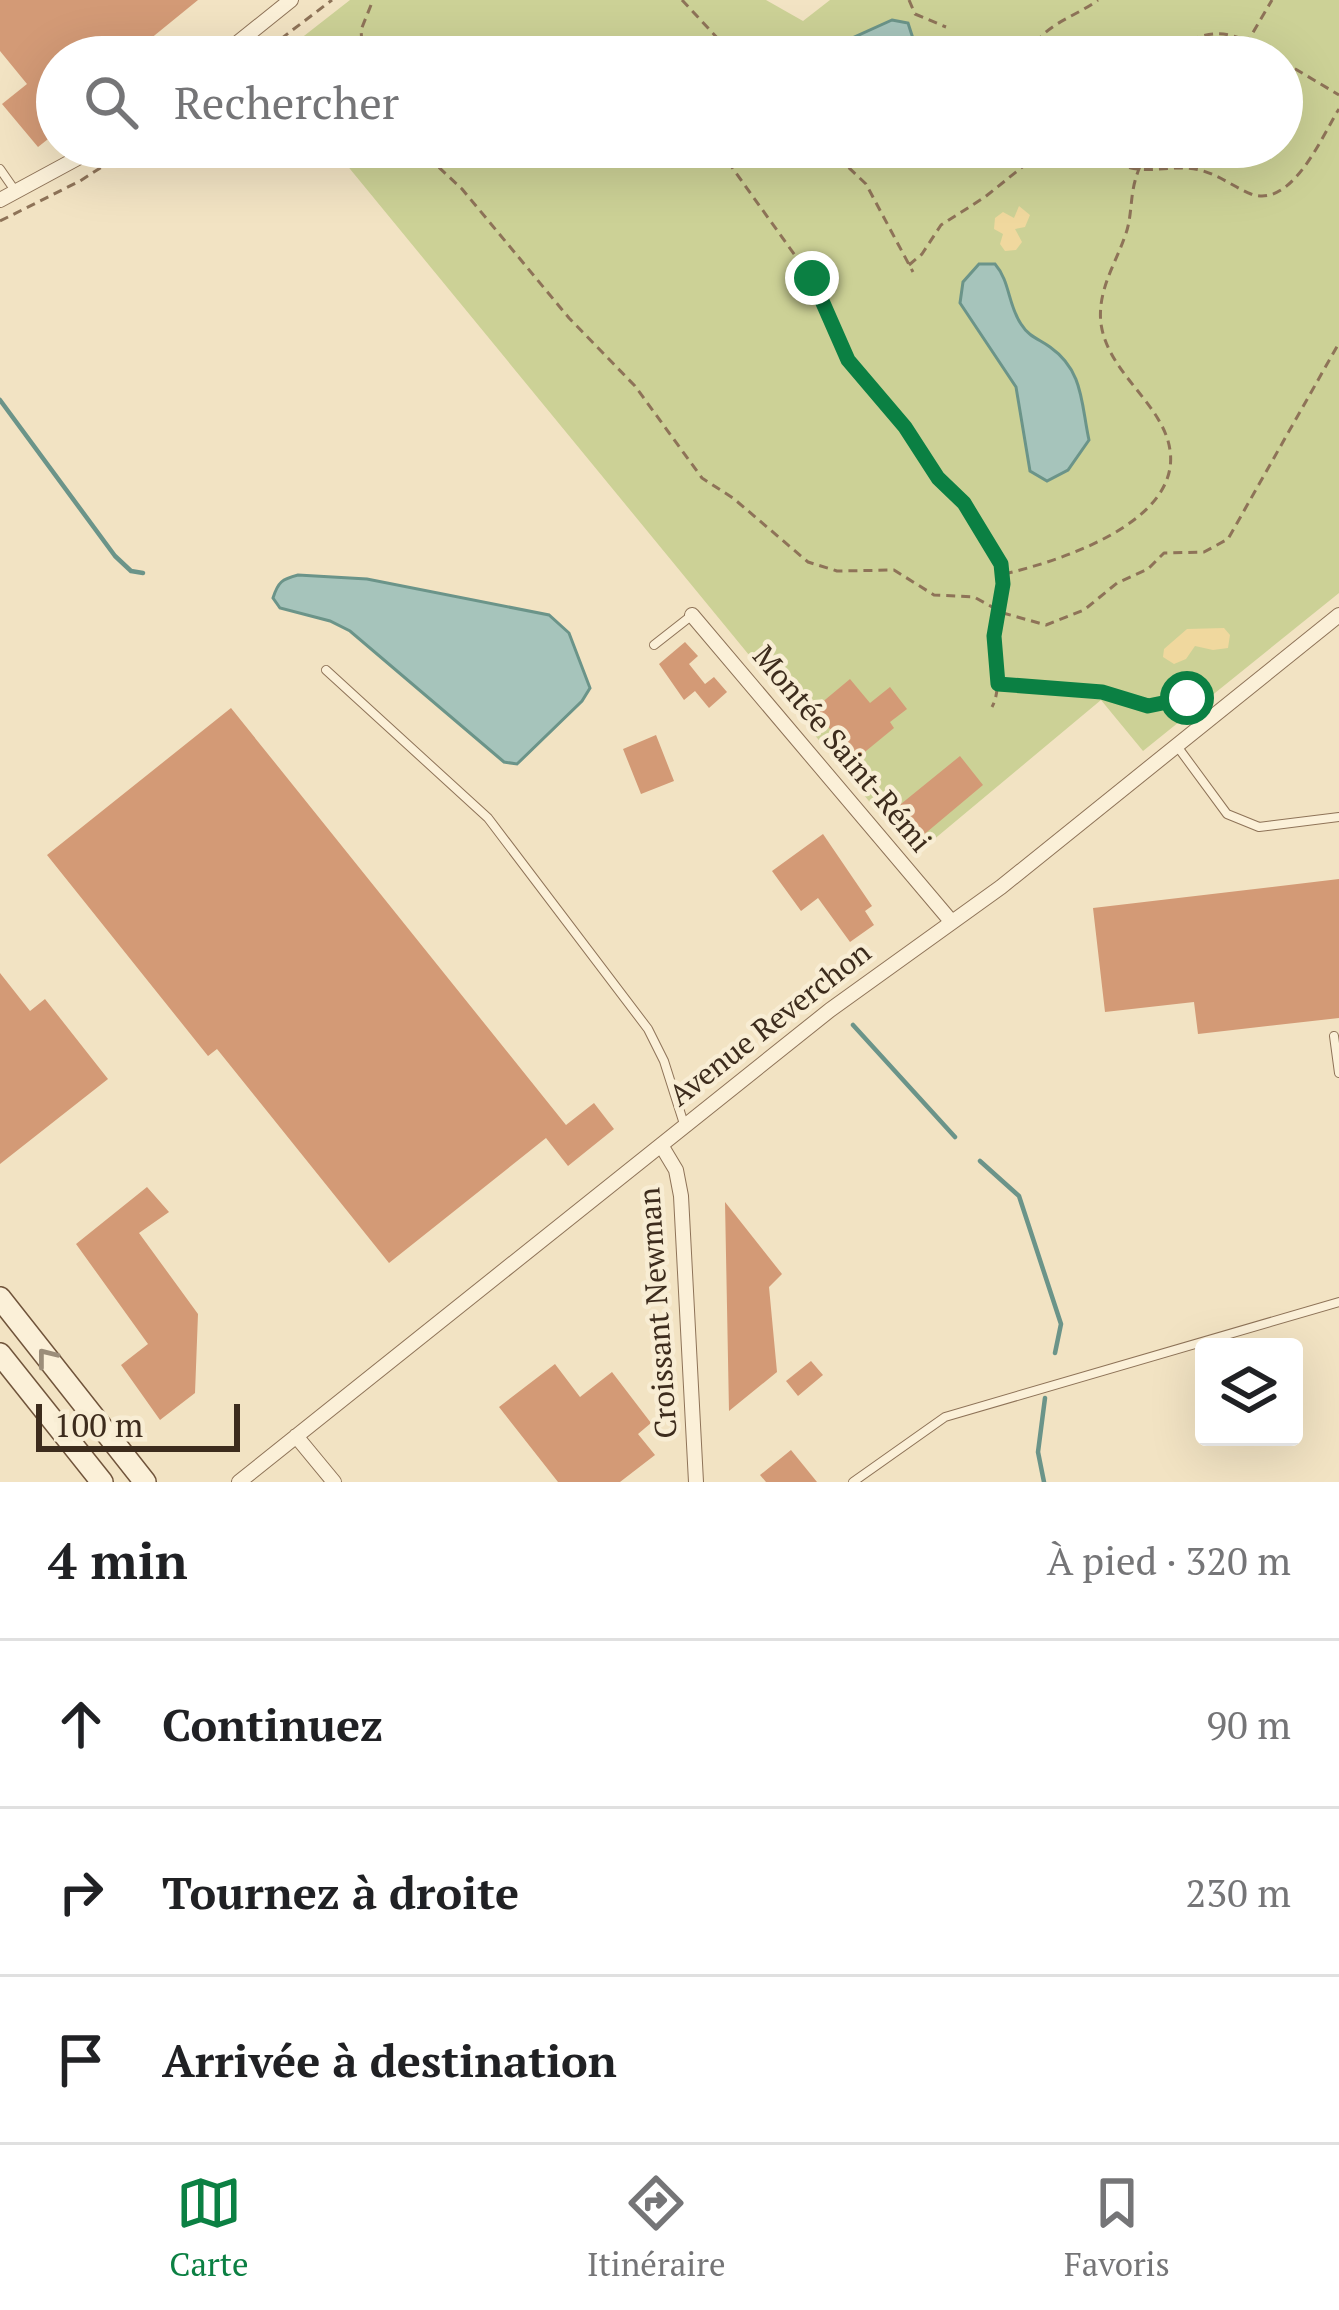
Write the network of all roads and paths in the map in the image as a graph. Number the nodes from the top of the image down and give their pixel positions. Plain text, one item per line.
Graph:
1 (291, 0) edge
2 (332, 0) edge
3 (374, 0) edge
4 (682, 0) edge
5 (909, 0) edge
6 (1097, 0) edge
7 (1272, 0) edge
8 (946, 27) dead end
9 (246, 36) edge
10 (285, 36) edge
11 (362, 36) edge
12 (715, 36) edge
13 (1039, 36) edge
14 (1200, 36) edge
15 (1232, 36) edge
16 (1251, 36) edge
17 (1303, 74) edge
18 (1339, 95) edge
19 (1339, 110) edge
20 (1303, 167) edge
21 (60, 168) edge
22 (100, 168) edge
23 (440, 168) edge
24 (732, 168) edge
25 (851, 168) edge
26 (1021, 168) edge
27 (1131, 168) edge
28 (1140, 168) edge
29 (1303, 168) edge
30 (0, 170) edge
31 (1139, 171) junction
32 (16, 192) junction
33 (0, 200) edge
34 (0, 221) edge
35 (909, 265) junction
36 (913, 272) dead end
37 (1339, 343) edge
38 (1004, 574) junction
39 (999, 611) junction
40 (692, 615) joint
41 (1339, 615) edge
42 (654, 645) dead end
43 (326, 670) dead end
44 (1207, 682) dead end
45 (998, 684) junction
46 (992, 707) dead end
47 (1178, 746) junction
48 (1339, 818) edge
49 (950, 920) junction
50 (1334, 1036) dead end
51 (1339, 1073) edge
52 (685, 1125) junction
53 (661, 1145) junction
54 (0, 1298) edge
55 (1339, 1302) edge
56 (0, 1354) edge
57 (0, 1371) edge
58 (29, 1391) junction
59 (296, 1436) junction
60 (102, 1482) edge
61 (145, 1482) edge
62 (239, 1482) edge
63 (334, 1482) edge
64 (695, 1482) edge
65 (853, 1482) edge

1 - 9 street
2 - 10 path
3 - 11 path
4 - 12 path
5 - 8 path
6 - 13 path
7 - 16 path
14 - 15 path
17 - 18 path
19 - 20 path
21 - 32 street
22 - 34 path
23 - 39 path
24 - 38 path
25 - 35 path
26 - 35 path
27 - 31 path
28 - 31 path
29 - 31 path
30 - 32 lane
31 - 38 path
32 - 33 street
35 - 36 path
37 - 39 path
38 - 39 path
39 - 45 path
40 - 42 lane
40 - 49 street, Montée Saint-Rémi
41 - 47 street, Avenue Reverchon
43 - 52 lane
44 - 45 path
45 - 46 path
47 - 48 lane
47 - 49 street, Avenue Reverchon
49 - 52 street, Avenue Reverchon
50 - 51 lane
52 - 53 street, Avenue Reverchon
53 - 59 street, Avenue Reverchon
53 - 64 street, Croissant Newman
61 -> 54 main road
55 - 65 lane
56 - 58 main road
57 - 58 lane
58 - 60 main road
59 - 62 street, Avenue Reverchon
59 - 63 street

